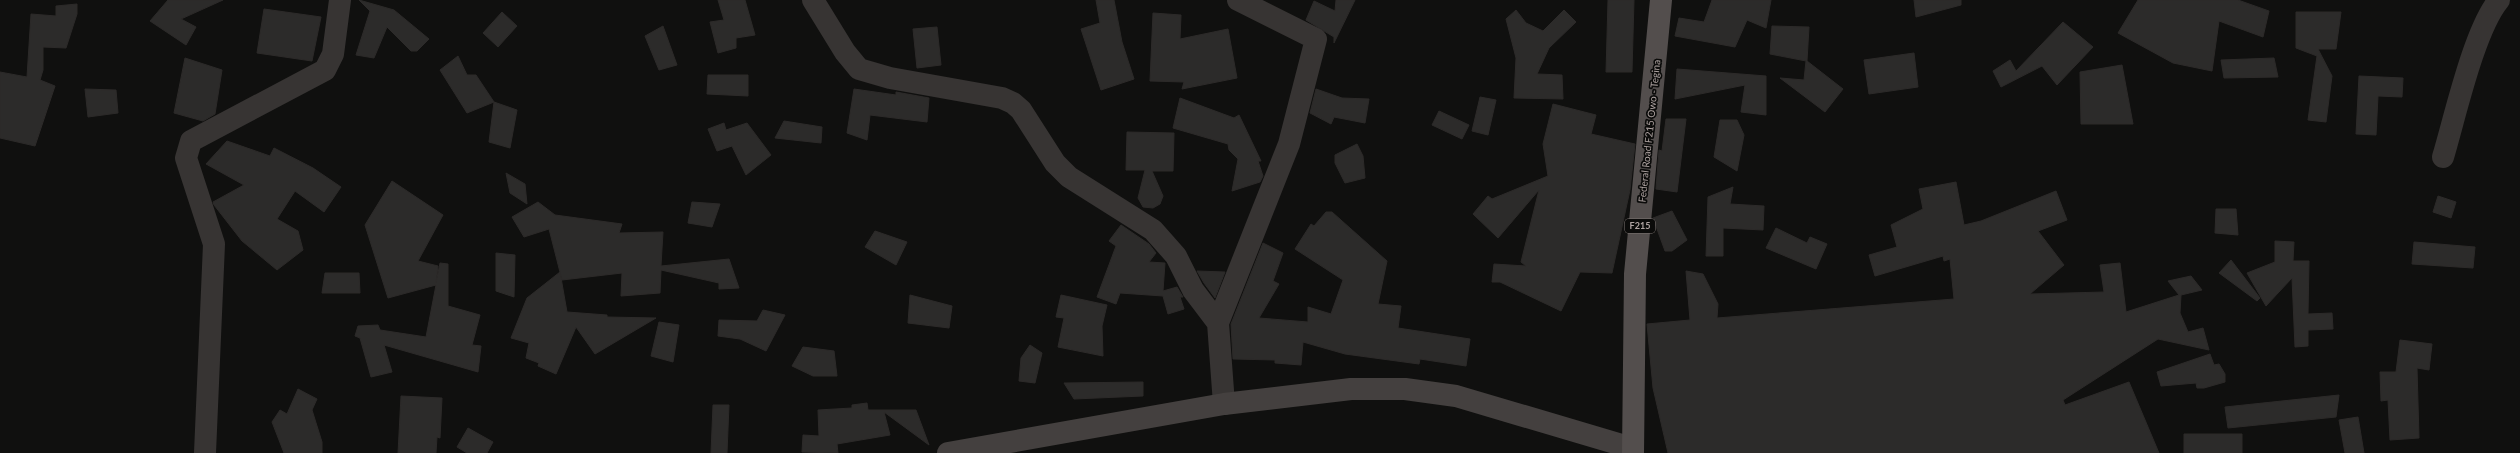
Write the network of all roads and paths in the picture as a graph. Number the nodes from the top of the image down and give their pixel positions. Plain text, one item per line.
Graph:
1 (340, 0) edge
2 (813, 0) edge
3 (1238, 0) edge
4 (1661, 0) edge
5 (2499, 0) edge
6 (2443, 157) dead end
7 (1218, 323) junction
8 (1224, 404) junction
9 (1633, 450) edge
10 (205, 453) edge
11 (948, 453) edge

1 - 10 street
2 - 7 street
3 - 7 street
4 - 9 main road, Federal Road F215 Owo - Tegina / F215
5 - 6 street
7 - 8 street
8 - 9 main road
8 - 11 main road

